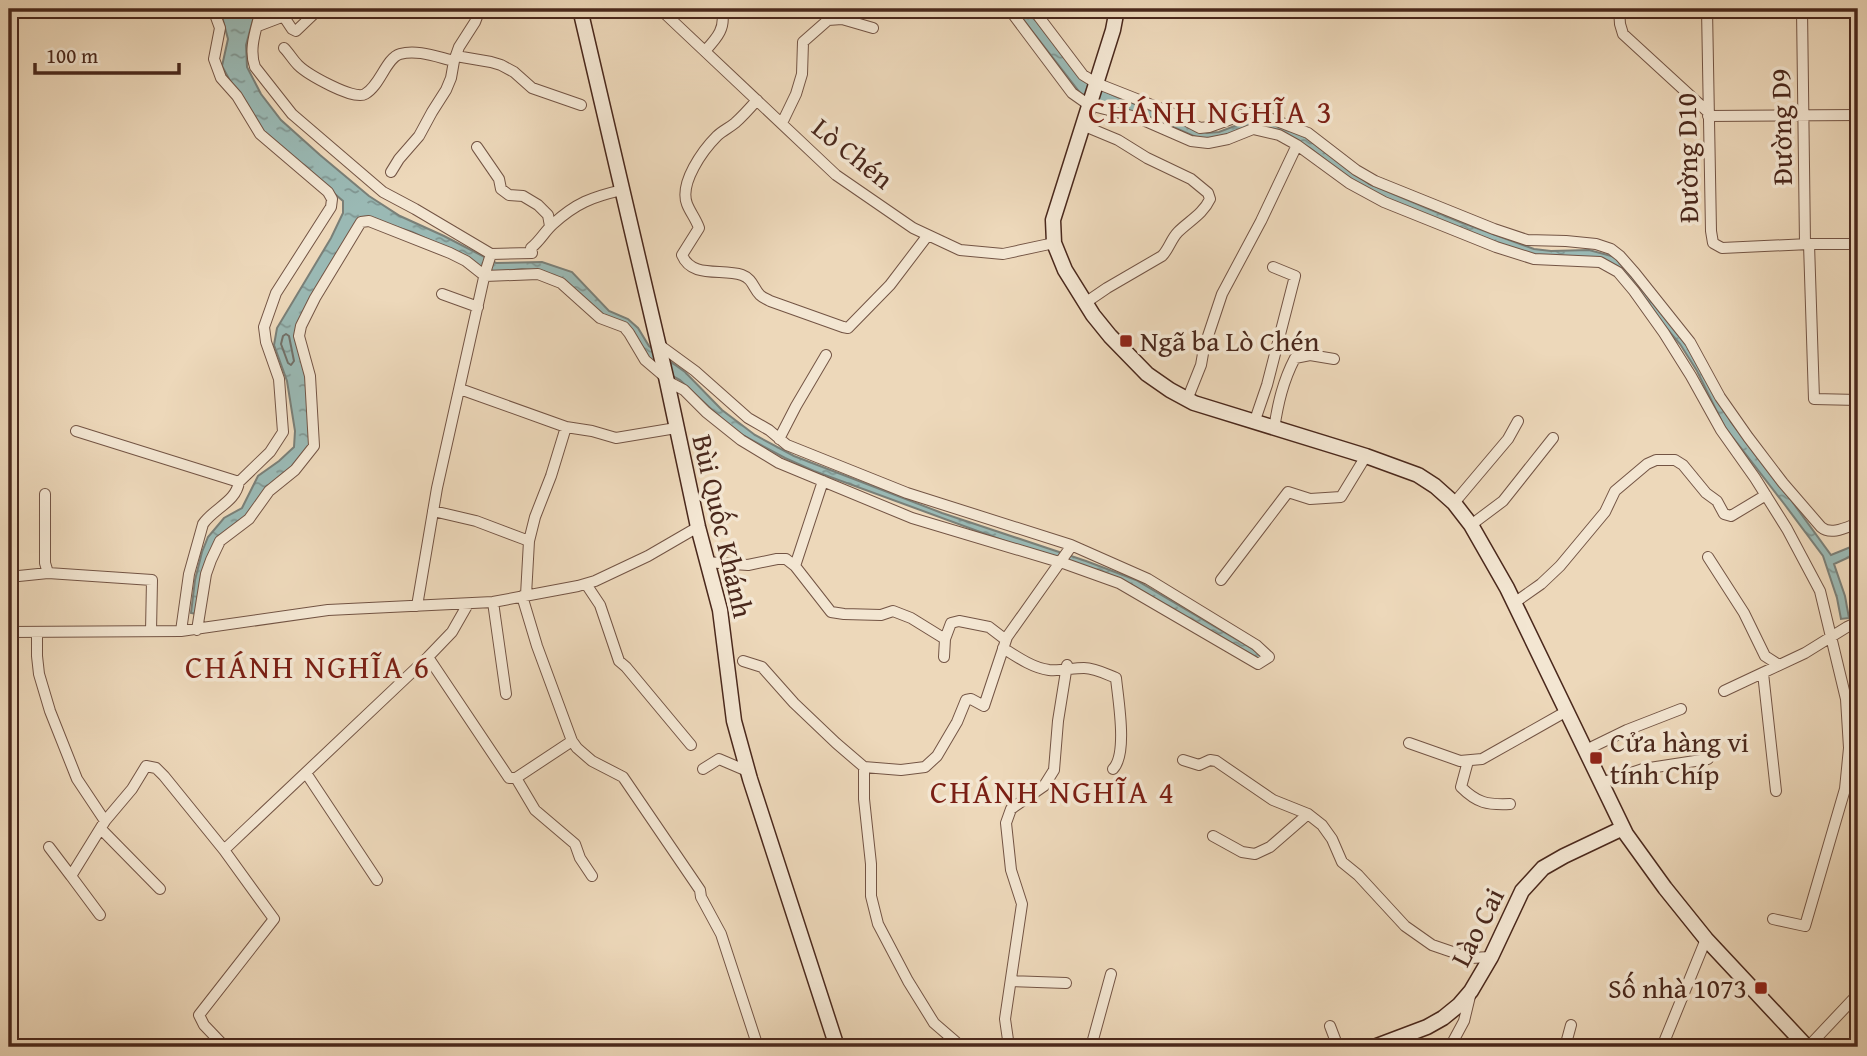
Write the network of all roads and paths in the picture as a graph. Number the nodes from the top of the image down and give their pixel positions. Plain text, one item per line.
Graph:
1 (213, 9) edge
2 (261, 9) edge
3 (319, 9) edge
4 (480, 9) edge
5 (580, 9) edge
6 (660, 9) edge
7 (721, 9) edge
8 (831, 9) edge
9 (1009, 9) edge
10 (1033, 9) edge
11 (1116, 9) edge
12 (1619, 9) edge
13 (1707, 9) edge
14 (1802, 9) edge
15 (828, 20) junction
16 (258, 26) junction
17 (873, 28) dead end
18 (284, 48) dead end
19 (705, 51) junction
20 (455, 59) junction
21 (1095, 84) junction
22 (757, 100) junction
23 (1090, 103) junction
24 (581, 105) dead end
25 (1259, 114) junction
26 (1708, 114) junction
27 (1858, 115) edge
28 (1803, 116) junction
29 (782, 122) junction
30 (1082, 125) junction
31 (1253, 129) junction
32 (1297, 145) junction
33 (477, 147) dead end
34 (391, 172) dead end
35 (622, 190) junction
36 (551, 226) junction
37 (928, 235) junction
38 (1556, 241) junction
39 (1054, 243) junction
40 (1807, 244) junction
41 (1858, 244) edge
42 (490, 257) junction
43 (1556, 261) junction
44 (1273, 267) dead end
45 (485, 275) junction
46 (442, 294) dead end
47 (1084, 303) junction
48 (478, 307) junction
49 (1672, 320) junction
50 (1660, 327) junction
51 (659, 347) junction
52 (826, 355) dead end
53 (1334, 359) dead end
54 (666, 379) junction
55 (460, 389) junction
56 (1187, 400) junction
57 (1858, 400) edge
58 (1518, 421) dead end
59 (1254, 423) junction
60 (566, 427) junction
61 (676, 428) junction
62 (1274, 429) junction
63 (76, 431) dead end
64 (1553, 438) dead end
65 (779, 439) junction
66 (1366, 456) junction
67 (823, 481) junction
68 (1781, 481) junction
69 (239, 482) junction
70 (1765, 493) junction
71 (45, 494) dead end
72 (1454, 503) junction
73 (433, 512) junction
74 (1858, 523) edge
75 (1471, 525) junction
76 (698, 527) junction
77 (529, 541) junction
78 (1070, 548) dead end
79 (1708, 557) dead end
80 (1060, 561) junction
81 (706, 562) junction
82 (795, 566) junction
83 (48, 573) junction
84 (9, 577) edge
85 (1221, 580) dead end
86 (586, 584) junction
87 (524, 595) junction
88 (493, 602) junction
89 (1514, 603) junction
90 (468, 604) junction
91 (417, 606) junction
92 (1858, 622) edge
93 (197, 629) junction
94 (150, 631) junction
95 (181, 631) junction
96 (9, 632) edge
97 (37, 632) junction
98 (1832, 636) junction
99 (945, 639) junction
100 (1005, 644) junction
101 (428, 657) junction
102 (944, 657) dead end
103 (743, 661) dead end
104 (1779, 665) junction
105 (1067, 667) junction
106 (1763, 673) junction
107 (1724, 691) dead end
108 (506, 694) dead end
109 (1681, 709) dead end
110 (1567, 711) junction
111 (572, 741) junction
112 (1409, 743) dead end
113 (691, 745) dead end
114 (1586, 750) junction
115 (1707, 759) dead end
116 (1183, 761) dead end
117 (1468, 761) junction
118 (863, 767) junction
119 (703, 769) dead end
120 (1113, 769) dead end
121 (747, 771) junction
122 (306, 773) junction
123 (516, 778) junction
124 (1601, 783) junction
125 (1776, 791) dead end
126 (1510, 804) dead end
127 (1308, 814) junction
128 (103, 825) junction
129 (1623, 828) junction
130 (1213, 836) dead end
131 (49, 847) dead end
132 (224, 850) junction
133 (71, 876) junction
134 (592, 876) dead end
135 (377, 880) dead end
136 (160, 889) dead end
137 (100, 915) dead end
138 (1773, 919) dead end
139 (1706, 939) junction
140 (1491, 957) junction
141 (1111, 974) dead end
142 (1011, 981) junction
143 (1066, 983) dead end
144 (1471, 991) junction
145 (1858, 992) edge
146 (1571, 1026) dead end
147 (1330, 1027) dead end
148 (225, 1047) edge
149 (758, 1047) edge
150 (837, 1047) edge
151 (957, 1047) edge
152 (1009, 1047) edge
153 (1091, 1047) edge
154 (1338, 1047) edge
155 (1374, 1047) edge
156 (1450, 1047) edge
157 (1565, 1047) edge
158 (1662, 1047) edge
159 (1807, 1047) edge

1 - 69 street
2 - 16 street
3 - 16 street
4 - 20 street
5 - 35 street, Bùi Quốc Khánh
6 - 19 street, Lò Chén
7 - 19 street
8 - 15 street
9 - 23 street
10 - 21 street
11 - 21 street
12 - 26 street
13 - 26 street, Đường D10
14 - 28 street, Đường D9
15 - 17 street
15 - 29 street
16 - 42 street
18 - 20 street
19 - 22 street, Lò Chén
20 - 24 street
20 - 34 street
21 - 23 street
21 - 25 street
22 - 29 street, Lò Chén
22 - 37 street
23 - 30 street
23 - 31 street
25 - 31 street
25 - 38 street
26 - 28 street
26 - 40 street, Đường D10
27 - 28 street
28 - 40 street, Đường D9
29 - 37 street, Lò Chén
30 - 39 street
30 - 47 street
31 - 32 street
32 - 43 street
32 - 56 street
33 - 36 street
35 - 36 street
35 - 51 street, Bùi Quốc Khánh
36 - 42 street
37 - 39 street, Lò Chén
38 - 43 street
38 - 49 street
39 - 47 street
40 - 41 street, Đường D10
40 - 57 street, Đường D9
42 - 45 street
43 - 50 street
44 - 59 street
45 - 48 street
45 - 54 street
45 - 93 street
46 - 48 street
47 - 56 street
48 - 55 street
49 - 50 street
49 - 68 street
50 - 70 street
51 - 54 street, Bùi Quốc Khánh
51 - 65 street
52 - 65 street
53 - 62 street
54 - 61 street, Bùi Quốc Khánh
54 - 67 street
55 - 60 street
55 - 73 street
56 - 59 street
58 - 72 street
59 - 62 street
60 - 61 street
60 - 77 street
61 - 76 street, Bùi Quốc Khánh
62 - 66 street
63 - 69 street
64 - 75 street
65 - 80 street
66 - 72 street
66 - 85 street
67 - 80 street
67 - 82 street
68 - 70 street
68 - 74 street
69 - 95 street
70 - 89 street
70 - 98 street
71 - 83 street
72 - 75 street
73 - 77 street
73 - 91 street
75 - 89 street
76 - 81 street, Bùi Quốc Khánh
76 - 86 street
77 - 87 street
78 - 80 street
79 - 104 street
80 - 100 street
81 - 82 street
81 - 121 street, Bùi Quốc Khánh
82 - 99 street
83 - 84 street
83 - 94 street
86 - 87 street
86 - 113 street
87 - 88 street
87 - 111 street
88 - 90 street
88 - 108 street
89 - 110 street
90 - 91 street
90 - 101 street
91 - 93 street
92 - 98 street
93 - 95 street
94 - 95 street
94 - 97 street
96 - 97 street
97 - 128 street
98 - 104 street
98 - 138 street
99 - 100 street
99 - 102 street
100 - 105 street
100 - 118 street
101 - 122 street
101 - 123 street
103 - 118 street
104 - 106 street
105 - 120 street
105 - 142 street
106 - 107 street
106 - 125 street
109 - 114 street
110 - 114 street
110 - 117 street
111 - 123 street
111 - 149 street
112 - 117 street
114 - 124 street
115 - 124 street
116 - 127 street
117 - 126 street
118 - 151 street
119 - 121 street
121 - 150 street, Bùi Quốc Khánh
122 - 132 street
122 - 135 street
123 - 134 street
124 - 129 street
127 - 130 street
127 - 140 street
128 - 132 street
128 - 133 street
128 - 136 street
129 - 139 street
129 - 140 street, Lào Cai
131 - 133 street
132 - 148 street
133 - 137 street
139 - 158 street
139 - 159 street
140 - 144 street, Lào Cai
141 - 153 street
142 - 143 street
142 - 152 street
144 - 155 street, Lào Cai
144 - 156 street
145 - 159 street
146 - 157 street
147 - 154 street

